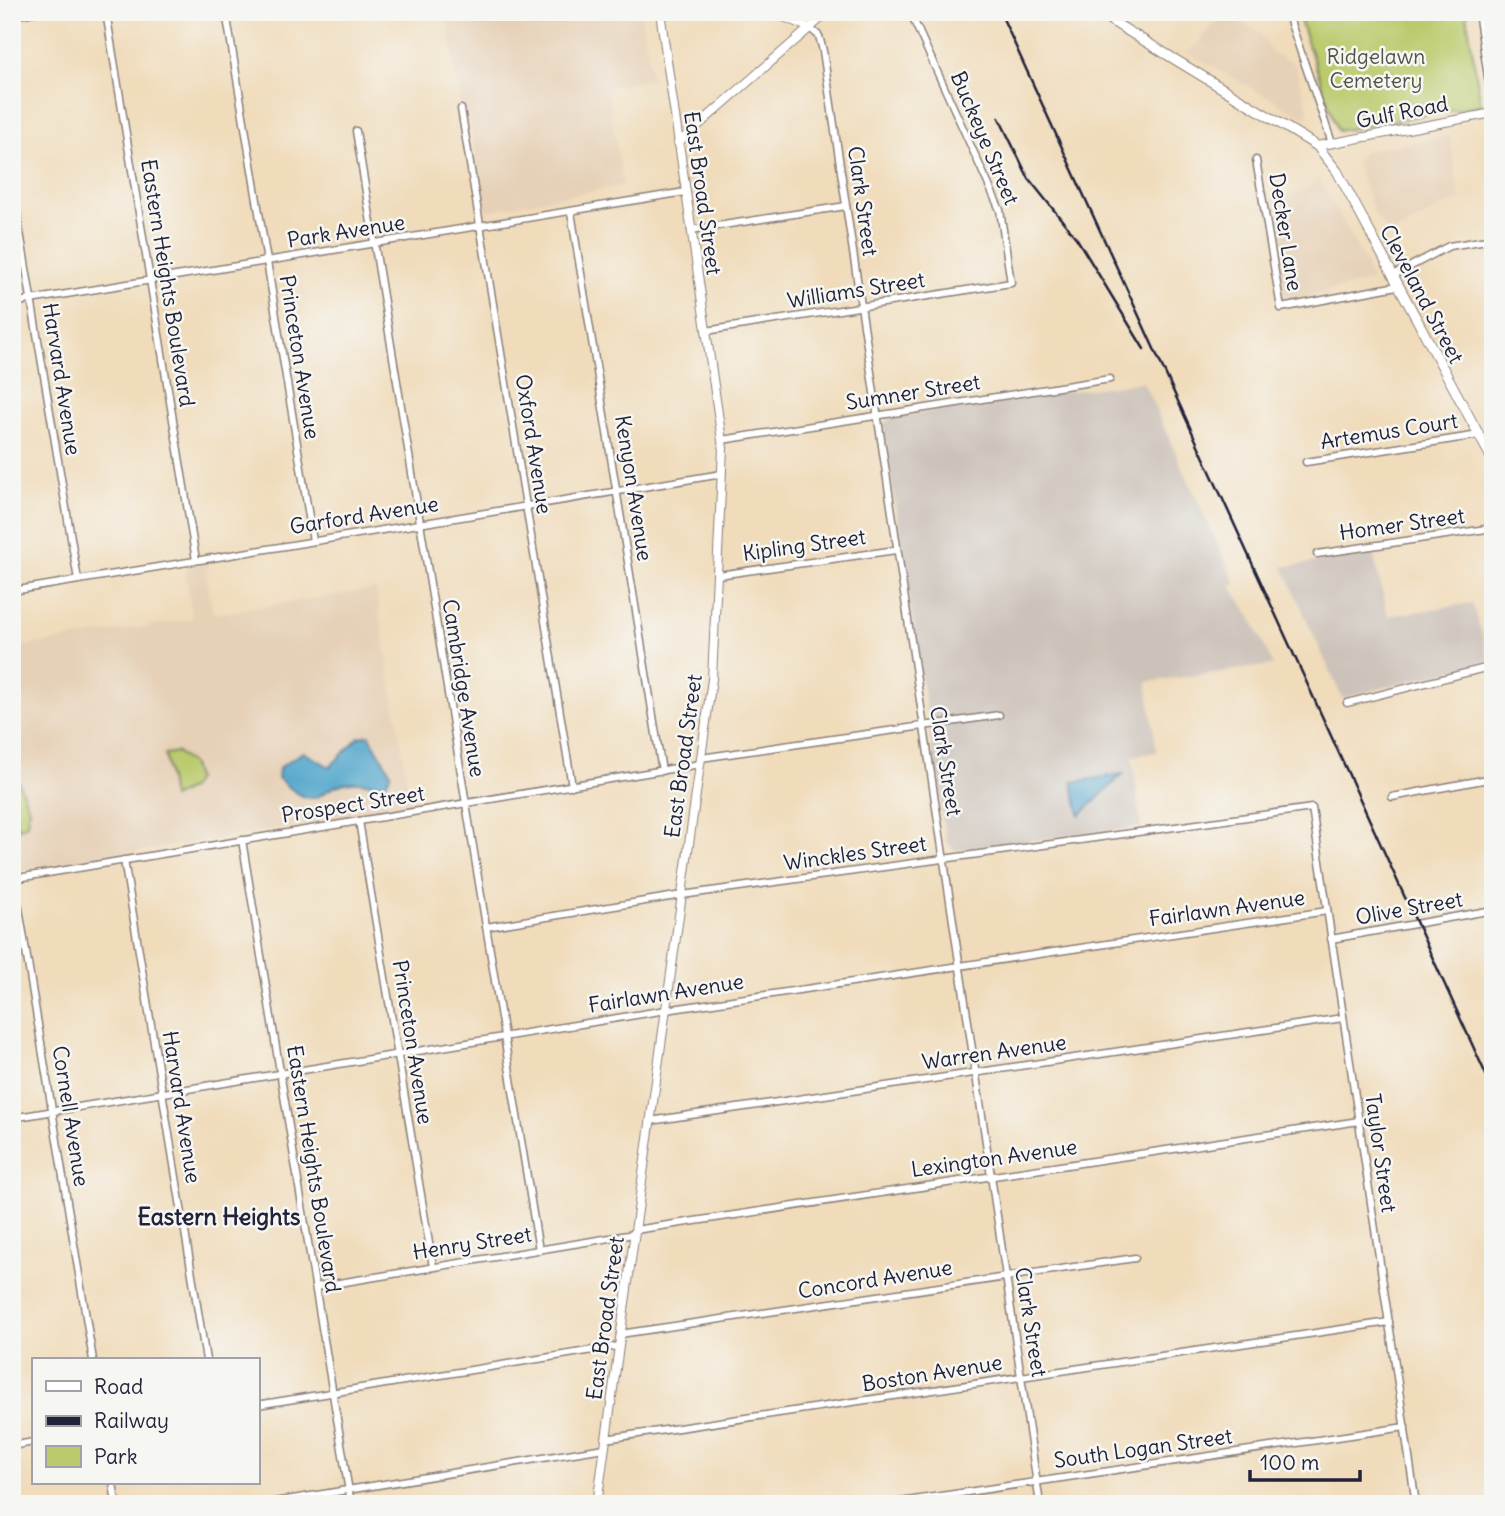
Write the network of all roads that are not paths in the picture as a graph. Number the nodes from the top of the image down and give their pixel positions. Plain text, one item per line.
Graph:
1 (34, 12) edge
2 (106, 12) edge
3 (226, 12) edge
4 (660, 12) edge
5 (772, 12) edge
6 (828, 12) edge
7 (910, 12) edge
8 (1097, 12) edge
9 (1287, 12) edge
10 (1478, 12) edge
11 (12, 16) edge
12 (810, 28) junction
13 (461, 109) dead end
14 (1493, 111) edge
15 (355, 131) dead end
16 (678, 143) junction
17 (1332, 143) junction
18 (1317, 146) junction
19 (1256, 160) dead end
20 (12, 184) edge
21 (685, 192) junction
22 (846, 206) junction
23 (571, 212) junction
24 (481, 227) junction
25 (691, 230) junction
26 (1493, 239) edge
27 (374, 244) junction
28 (267, 261) junction
29 (1392, 276) junction
30 (150, 281) junction
31 (1011, 283) joint
32 (1397, 285) junction
33 (32, 300) junction
34 (12, 303) edge
35 (861, 308) junction
36 (706, 331) junction
37 (1110, 379) dead end
38 (876, 416) junction
39 (1479, 435) junction
40 (722, 440) junction
41 (1493, 461) edge
42 (1306, 462) dead end
43 (722, 474) junction
44 (617, 491) junction
45 (526, 506) junction
46 (420, 524) junction
47 (1493, 528) edge
48 (313, 541) junction
49 (896, 550) junction
50 (1317, 554) dead end
51 (196, 560) junction
52 (718, 575) junction
53 (78, 580) junction
54 (12, 591) edge
55 (1493, 666) edge
56 (1347, 703) dead end
57 (999, 715) dead end
58 (923, 726) junction
59 (700, 761) junction
60 (662, 771) junction
61 (1493, 778) edge
62 (572, 786) junction
63 (1392, 797) dead end
64 (466, 803) junction
65 (1312, 808) joint
66 (359, 821) junction
67 (242, 841) junction
68 (124, 859) junction
69 (943, 859) junction
70 (13, 878) edge
71 (682, 895) junction
72 (1493, 910) edge
73 (1327, 911) junction
74 (486, 927) junction
75 (1331, 939) junction
76 (959, 966) junction
77 (666, 1010) junction
78 (1343, 1018) junction
79 (504, 1036) junction
80 (397, 1054) junction
81 (280, 1073) junction
82 (975, 1073) junction
83 (162, 1093) junction
84 (52, 1111) junction
85 (12, 1118) edge
86 (650, 1121) junction
87 (1359, 1121) junction
88 (991, 1176) junction
89 (634, 1232) junction
90 (539, 1250) junction
91 (1135, 1258) dead end
92 (433, 1268) junction
93 (1006, 1277) junction
94 (316, 1287) junction
95 (1389, 1322) junction
96 (620, 1334) junction
97 (618, 1346) junction
98 (93, 1358) edge
99 (206, 1358) edge
100 (1021, 1377) junction
101 (333, 1393) junction
102 (259, 1405) edge
103 (1405, 1427) junction
104 (32, 1442) edge
105 (604, 1444) junction
106 (12, 1446) edge
107 (1037, 1481) junction
108 (113, 1484) edge
109 (349, 1490) junction
110 (116, 1504) edge
111 (262, 1504) edge
112 (351, 1504) edge
113 (597, 1504) edge
114 (887, 1504) edge
115 (1040, 1504) edge
116 (1416, 1504) edge

1 - 11 street
2 - 30 street, Eastern Heights Boulevard
3 - 28 street, Princeton Avenue
4 - 16 street, East Broad Street
5 - 12 street
6 - 12 street
7 - 31 street, Buckeye Street
8 - 18 main road
9 - 17 street
10 - 14 street
12 - 16 street
12 - 22 street, Clark Street
13 - 24 street, Oxford Avenue
14 - 17 street, Gulf Road
15 - 27 street, Cambridge Avenue
16 - 21 street, East Broad Street
17 - 18 street, Gulf Road
18 - 29 main road, Cleveland Street
19 - 32 street, Decker Lane
20 - 33 street, Harvard Avenue
21 - 23 street, Park Avenue
21 - 25 street, East Broad Street
22 - 25 street
22 - 35 street, Clark Street
23 - 24 street, Park Avenue
23 - 44 street, Kenyon Avenue
24 - 27 street, Park Avenue
24 - 45 street, Oxford Avenue
25 - 36 street, East Broad Street
26 - 29 street
27 - 28 street, Park Avenue
27 - 46 street, Cambridge Avenue
28 - 30 street, Park Avenue
28 - 48 street, Princeton Avenue
29 - 32 main road, Cleveland Street
30 - 33 street, Park Avenue
30 - 51 street, Eastern Heights Boulevard
31 - 35 street, Williams Street
32 - 39 main road, Cleveland Street
33 - 34 street, Park Avenue
33 - 53 street, Harvard Avenue
35 - 36 street, Williams Street
35 - 38 street, Clark Street
36 - 40 street, East Broad Street
37 - 38 street, Sumner Street
38 - 40 street, Sumner Street
38 - 49 street, Clark Street
39 - 41 main road, Cleveland Street
39 - 42 street, Artemus Court
40 - 43 street, East Broad Street
43 - 44 street, Garford Avenue
43 - 52 street, East Broad Street
44 - 45 street, Garford Avenue
44 - 60 street, Kenyon Avenue
45 - 46 street, Garford Avenue
45 - 62 street, Oxford Avenue
46 - 48 street, Garford Avenue
46 - 64 street, Cambridge Avenue
47 - 50 street, Homer Street
48 - 51 street, Garford Avenue
49 - 52 street, Kipling Street
49 - 58 street, Clark Street
51 - 53 street, Garford Avenue
52 - 59 street, East Broad Street
53 - 54 street, Garford Avenue
55 - 56 street
57 - 58 street, Prospect Street
58 - 59 street, Prospect Street
58 - 69 street, Clark Street
59 - 60 street, Prospect Street
59 - 71 street, East Broad Street
60 - 62 street, Prospect Street
61 - 63 street
62 - 64 street, Prospect Street
64 - 66 street, Prospect Street
64 - 74 street, Cambridge Avenue
65 - 69 street, Winckles Street
65 - 73 street, Taylor Street
66 - 67 street, Prospect Street
66 - 80 street, Princeton Avenue
67 - 68 street, Prospect Street
67 - 81 street, Eastern Heights Boulevard
68 - 70 street, Prospect Street
68 - 83 street, Harvard Avenue
69 - 71 street, Winckles Street
69 - 76 street, Clark Street
70 - 84 street, Cornell Avenue
71 - 74 street, Winckles Street
71 - 77 street, East Broad Street
72 - 75 street, Olive Street
73 - 75 street, Taylor Street
73 - 76 street, Fairlawn Avenue
74 - 79 street, Cambridge Avenue
75 - 78 street, Taylor Street
76 - 77 street, Fairlawn Avenue
76 - 82 street, Clark Street
77 - 79 street, Fairlawn Avenue
77 - 86 street, East Broad Street
78 - 82 street, Warren Avenue
78 - 87 street, Taylor Street
79 - 80 street, Fairlawn Avenue
79 - 90 street, Cambridge Avenue
80 - 81 street, Fairlawn Avenue
80 - 92 street, Princeton Avenue
81 - 83 street, Fairlawn Avenue
81 - 94 street, Eastern Heights Boulevard
82 - 86 street, Warren Avenue
82 - 88 street, Clark Street
83 - 84 street, Fairlawn Avenue
83 - 99 street, Harvard Avenue
84 - 85 street, Fairlawn Avenue
84 - 98 street, Cornell Avenue
86 - 89 street, East Broad Street
87 - 88 street, Lexington Avenue
87 - 95 street, Taylor Street
88 - 89 street, Lexington Avenue
88 - 93 street, Clark Street
89 - 90 street, Henry Street
89 - 96 street, East Broad Street
90 - 92 street, Henry Street
91 - 93 street, Concord Avenue
92 - 94 street, Henry Street
93 - 96 street, Concord Avenue
93 - 100 street, Clark Street
94 - 101 street, Eastern Heights Boulevard
95 - 100 street, Boston Avenue
95 - 103 street, Taylor Street
96 - 97 street, East Broad Street
97 - 101 street
97 - 105 street, East Broad Street
100 - 105 street, Boston Avenue
100 - 107 street, Clark Street
101 - 102 street
101 - 109 street, Eastern Heights Boulevard
103 - 107 street, South Logan Street
103 - 116 street, Taylor Street
104 - 106 street
105 - 109 street, Boston Avenue
105 - 113 street, East Broad Street
107 - 114 street, South Logan Street
107 - 115 street, Clark Street
108 - 110 street
109 - 111 street, Boston Avenue
109 - 112 street, Eastern Heights Boulevard

